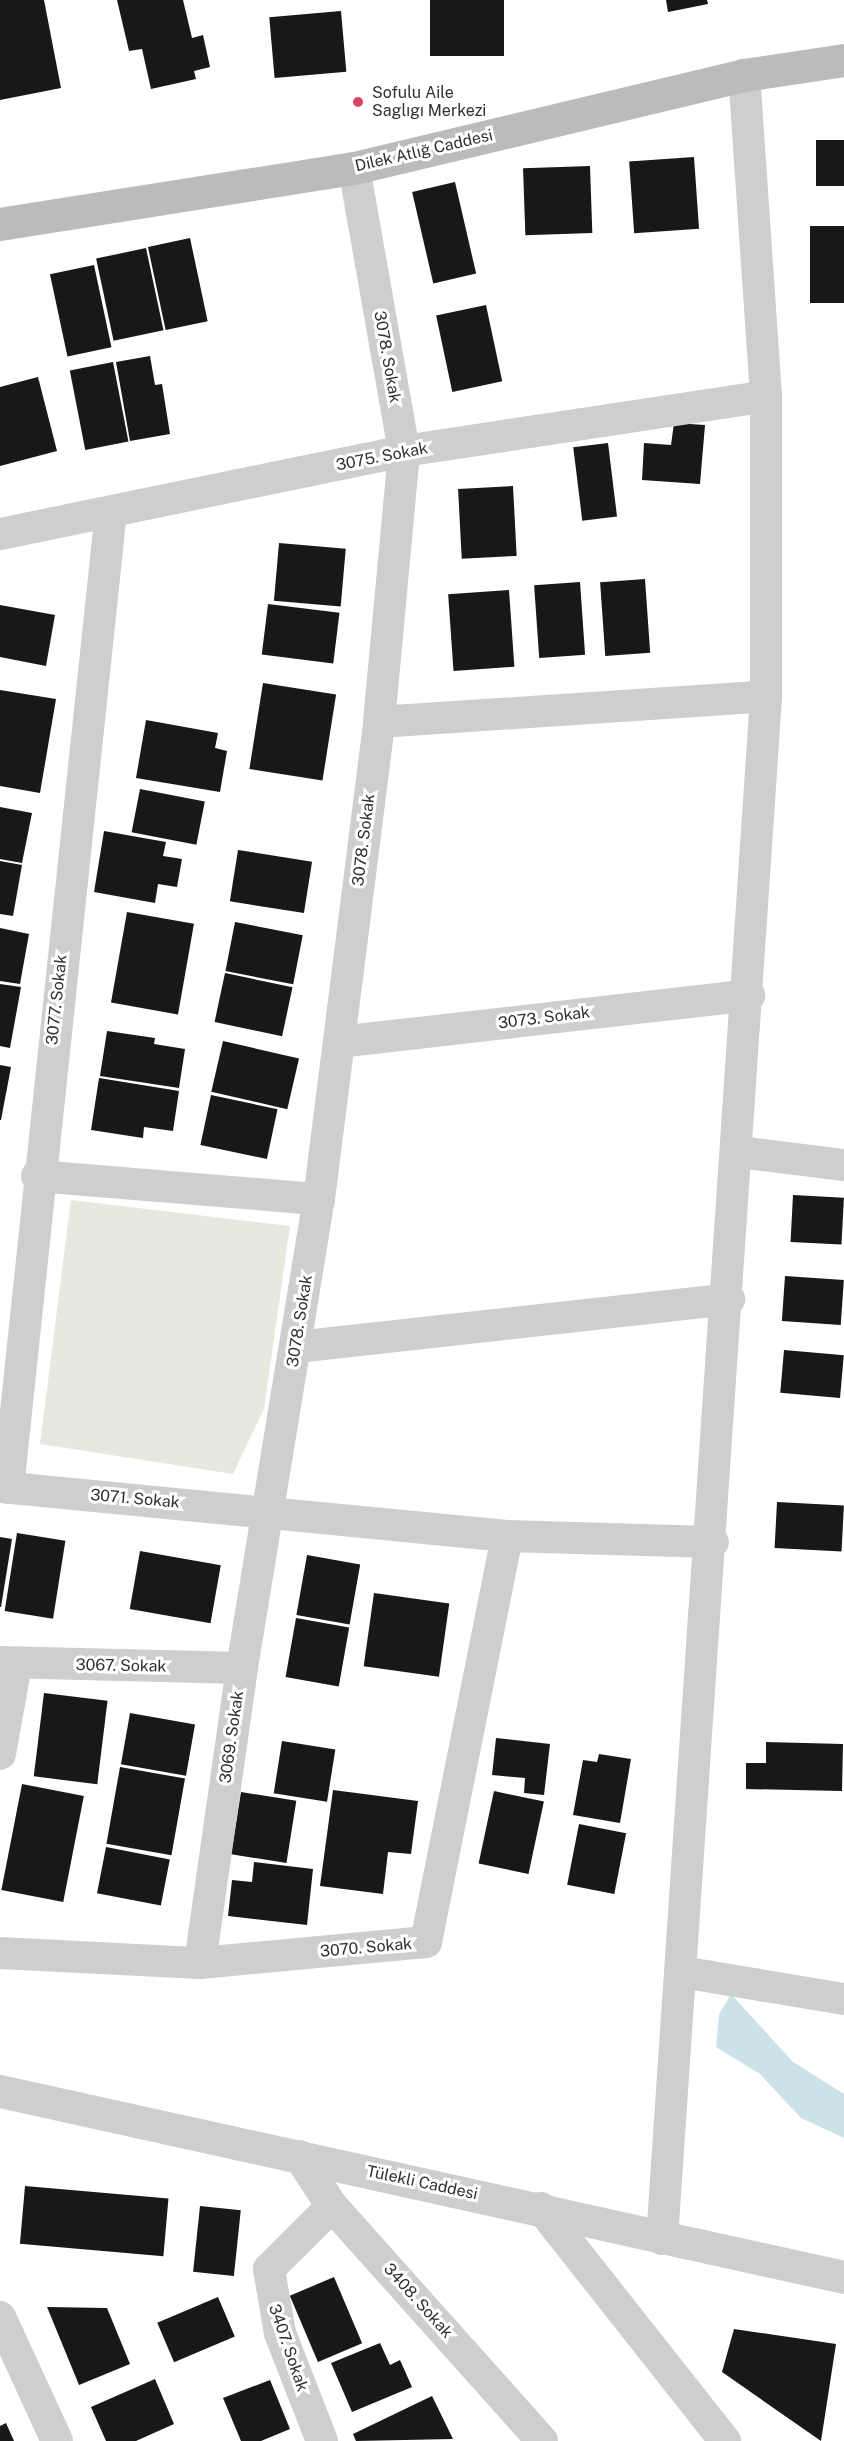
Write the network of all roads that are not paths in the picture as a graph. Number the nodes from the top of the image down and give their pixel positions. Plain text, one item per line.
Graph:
1 (844, 60) edge
2 (744, 75) junction
3 (354, 168) junction
4 (0, 224) edge
5 (766, 396) junction
6 (404, 452) junction
7 (111, 512) junction
8 (0, 534) edge
9 (766, 696) junction
10 (379, 722) junction
11 (749, 995) junction
12 (339, 1042) junction
13 (739, 1152) junction
14 (844, 1165) edge
15 (37, 1176) junction
16 (320, 1198) junction
17 (729, 1299) junction
18 (296, 1347) junction
19 (4, 1488) edge
20 (269, 1511) junction
21 (507, 1536) junction
22 (713, 1542) junction
23 (8, 1663) edge
24 (242, 1668) junction
25 (0, 1754) edge
26 (0, 1953) edge
27 (200, 1963) junction
28 (682, 1972) junction
29 (844, 1999) edge
30 (0, 2091) edge
31 (299, 2157) junction
32 (332, 2206) junction
33 (541, 2208) junction
34 (662, 2239) junction
35 (844, 2277) edge
36 (0, 2317) edge
37 (57, 2441) edge
38 (322, 2441) edge
39 (542, 2441) edge
40 (726, 2441) edge

1 - 2 main road, Dilek Atlığ Caddesi
2 - 3 main road, Dilek Atlığ Caddesi
2 - 5 street
3 - 4 main road, Dilek Atlığ Caddesi
3 - 6 street, 3078. Sokak
5 - 6 street, 3075. Sokak
5 - 9 street
6 - 7 street, 3075. Sokak
6 - 10 street, 3078. Sokak
7 - 8 street, 3075. Sokak
7 - 15 street, 3077. Sokak
9 - 10 street
9 - 11 street
10 - 12 street, 3078. Sokak
11 - 12 street, 3073. Sokak
11 - 13 street
12 - 16 street, 3078. Sokak
13 - 14 street
13 - 17 street
15 - 16 street
15 - 19 street, 3077. Sokak
16 - 18 street, 3078. Sokak
17 - 18 street
17 - 22 street
18 - 20 street, 3078. Sokak
19 - 20 street, 3071. Sokak
20 - 21 street, 3071. Sokak
20 - 24 street, 3069. Sokak
21 - 22 street, 3071. Sokak
21 - 27 street, 3070. Sokak
22 - 28 street
23 - 24 street, 3067. Sokak
23 - 25 street
24 - 27 street, 3069. Sokak
26 - 27 street, 3070. Sokak
28 - 29 street
28 - 34 street
30 - 31 street, Tülekli Caddesi
31 - 32 street, 3408. Sokak
31 - 33 street, Tülekli Caddesi
32 - 38 street, 3407. Sokak
32 - 39 street, 3408. Sokak
33 - 34 street, Tülekli Caddesi
33 - 40 street
34 - 35 street, Tülekli Caddesi
36 - 37 street

